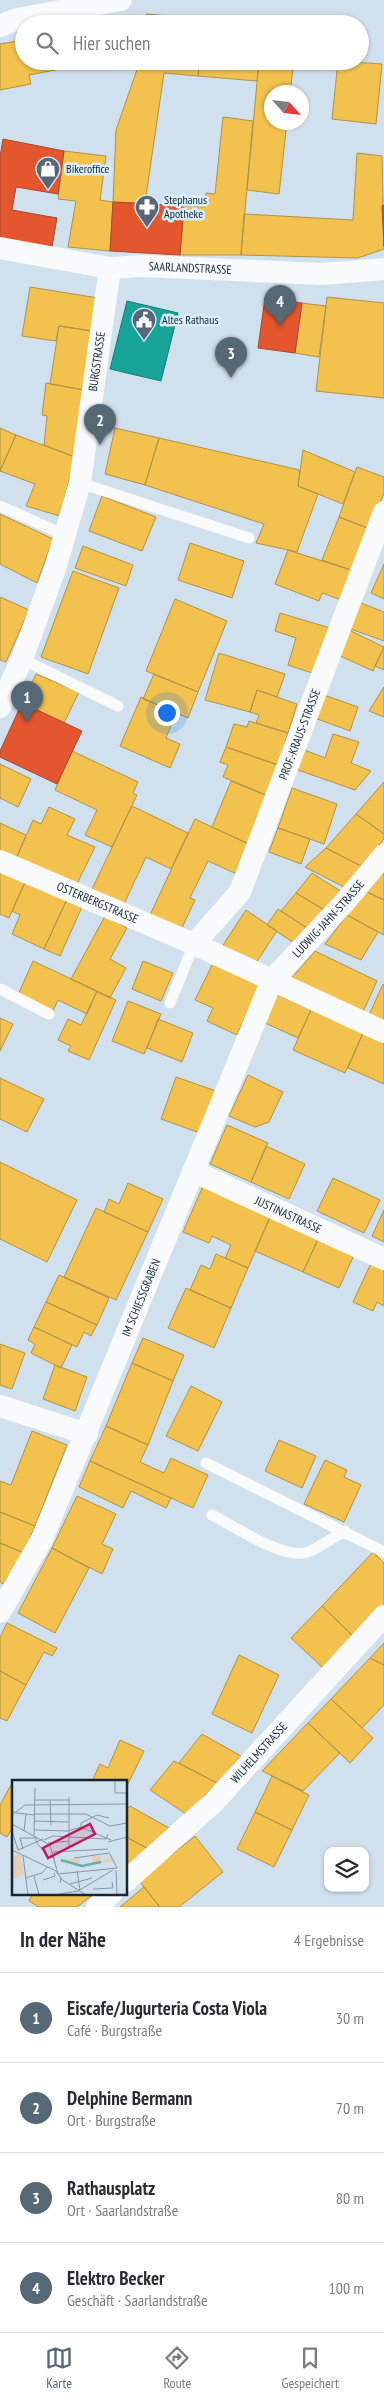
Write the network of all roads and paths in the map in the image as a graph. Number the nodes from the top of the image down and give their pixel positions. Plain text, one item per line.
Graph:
1 (120, 0) edge
2 (39, 15) edge
3 (15, 20) edge
4 (0, 26) edge
5 (0, 248) edge
6 (110, 268) junction
7 (384, 269) edge
8 (80, 483) junction
9 (0, 506) edge
10 (384, 512) edge
11 (65, 535) junction
12 (249, 538) dead end
13 (22, 659) junction
14 (118, 706) dead end
15 (0, 707) edge
16 (384, 855) edge
17 (0, 862) edge
18 (194, 944) junction
19 (272, 980) junction
20 (0, 989) edge
21 (170, 1003) dead end
22 (49, 1014) dead end
23 (384, 1032) edge
24 (193, 1171) junction
25 (384, 1259) edge
26 (0, 1406) edge
27 (86, 1434) junction
28 (206, 1463) dead end
29 (212, 1515) dead end
30 (346, 1531) junction
31 (384, 1552) edge
32 (0, 1612) edge
33 (384, 1616) edge
34 (128, 1879) edge
35 (111, 1894) edge
36 (97, 1907) edge

1 - 2 street
3 - 4 street
5 - 6 street, SAARLANDSTRASSE
6 - 7 street, SAARLANDSTRASSE
6 - 8 street, BURGSTRASSE
8 - 11 street, BURGSTRASSE
8 - 12 lane
9 - 11 lane
10 - 18 street, PROF.-KRAUS-STRASSE
11 - 13 street, BURGSTRASSE
13 - 14 lane
13 - 15 street, BURGSTRASSE
16 - 19 street, LUDWIG-JAHN-STRASSE
17 - 18 street, OSTERBERGSTRASSE
18 - 19 street, OSTERBERGSTRASSE
18 - 21 lane
19 - 23 street, OSTERBERGSTRASSE
19 - 24 street, IM SCHIESSGRABEN
20 - 22 lane
24 - 25 street, JUSTINASTRASSE
24 - 27 street, IM SCHIESSGRABEN
26 - 27 street
27 - 32 street, IM SCHIESSGRABEN
28 - 30 lane
29 - 30 lane
30 - 31 lane
33 - 34 street, WILHELMSTRASSE
35 - 36 street

